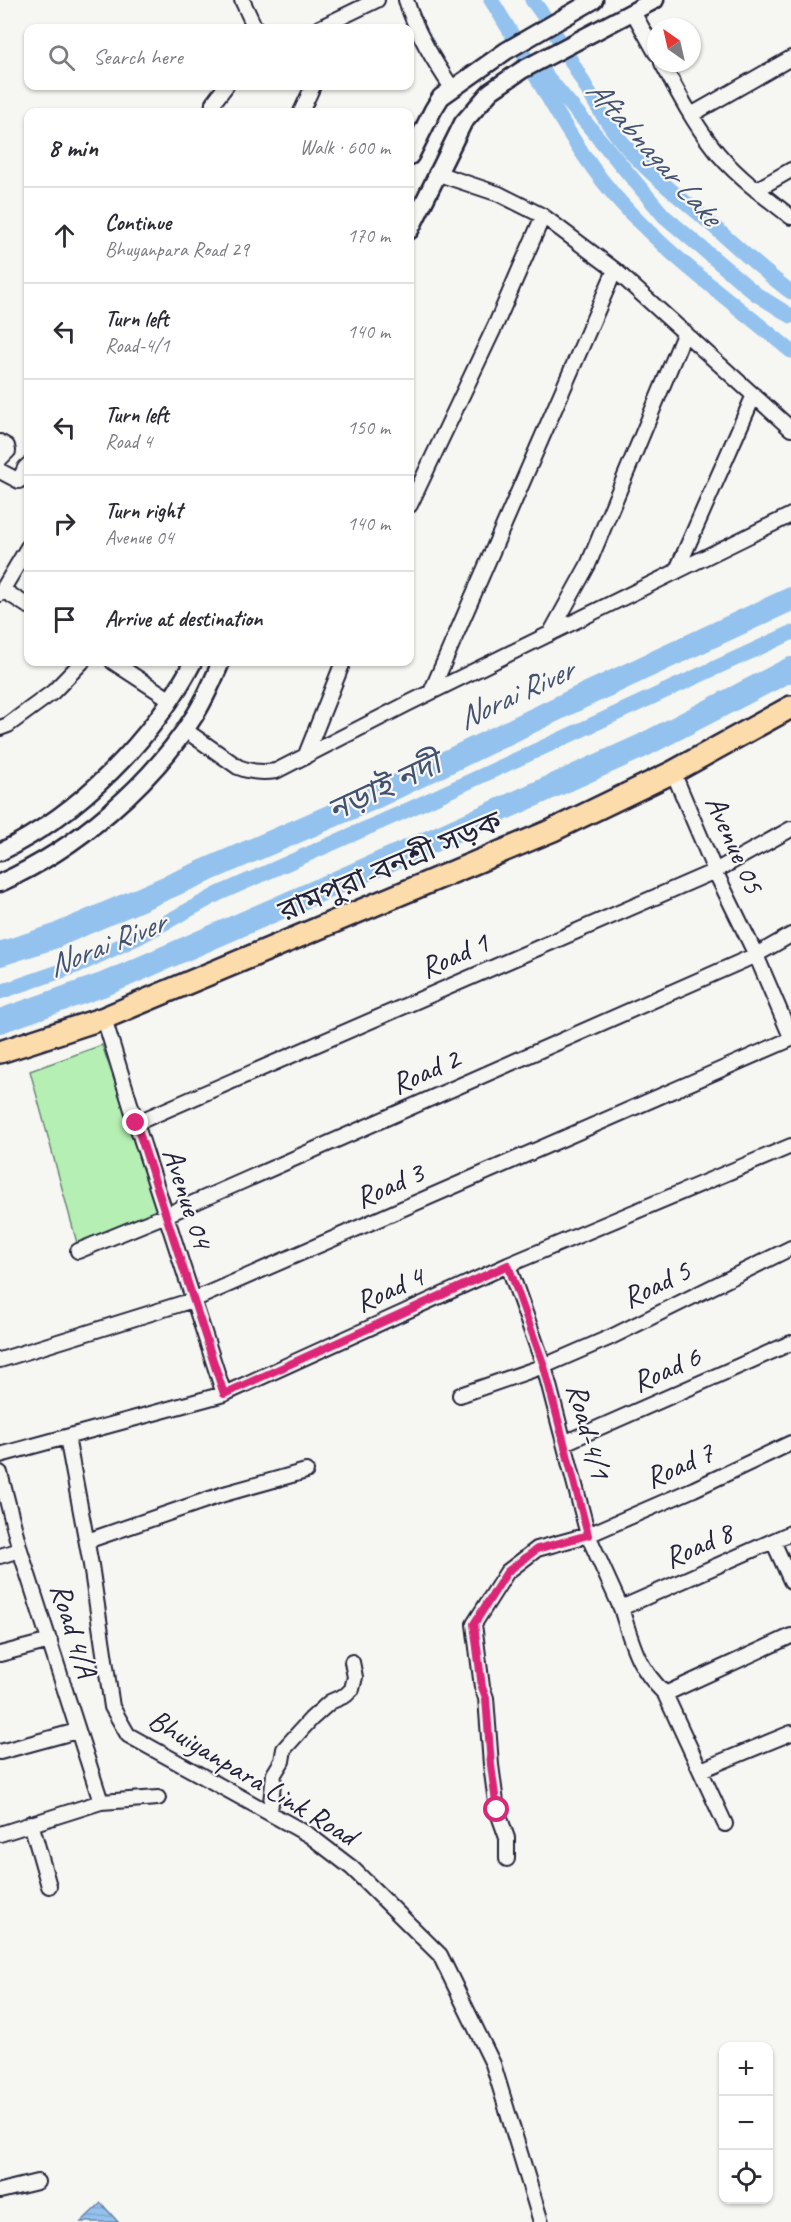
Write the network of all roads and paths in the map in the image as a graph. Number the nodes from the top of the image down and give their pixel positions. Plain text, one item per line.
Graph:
1 (242, 0) edge
2 (377, 0) edge
3 (406, 0) edge
4 (594, 0) edge
5 (655, 0) edge
6 (633, 12) junction
7 (340, 23) edge
8 (253, 24) edge
9 (647, 37) edge
10 (791, 58) edge
11 (667, 72) edge
12 (452, 88) junction
13 (223, 90) edge
14 (310, 90) edge
15 (212, 108) edge
16 (303, 108) edge
17 (691, 115) junction
18 (414, 148) edge
19 (791, 170) edge
20 (436, 173) junction
21 (756, 190) junction
22 (543, 216) junction
23 (791, 217) edge
24 (414, 221) edge
25 (615, 270) junction
26 (685, 332) junction
27 (754, 395) junction
28 (791, 429) edge
29 (0, 442) edge
30 (0, 459) edge
31 (24, 470) edge
32 (0, 471) edge
33 (414, 497) edge
34 (791, 515) edge
35 (24, 554) edge
36 (676, 572) junction
37 (2, 592) edge
38 (24, 604) edge
39 (549, 634) junction
40 (78, 666) edge
41 (119, 666) edge
42 (191, 666) edge
43 (219, 666) edge
44 (341, 666) edge
45 (431, 692) junction
46 (171, 700) junction
47 (791, 707) edge
48 (0, 728) edge
49 (185, 730) junction
50 (304, 757) junction
51 (673, 772) junction
52 (791, 829) edge
53 (0, 852) edge
54 (715, 871) junction
55 (0, 883) edge
56 (791, 935) edge
57 (756, 955) junction
58 (104, 1018) junction
59 (791, 1038) edge
60 (0, 1052) edge
61 (136, 1123) junction
62 (791, 1146) edge
63 (166, 1215) junction
64 (791, 1248) edge
65 (78, 1251) dead end
66 (508, 1265) junction
67 (193, 1300) junction
68 (791, 1343) edge
69 (0, 1360) edge
70 (544, 1366) junction
71 (224, 1394) junction
72 (460, 1395) dead end
73 (67, 1437) junction
74 (564, 1443) junction
75 (791, 1443) edge
76 (0, 1455) edge
77 (306, 1471) dead end
78 (0, 1473) edge
79 (791, 1533) edge
80 (588, 1535) junction
81 (87, 1541) junction
82 (773, 1541) junction
83 (20, 1550) junction
84 (0, 1557) edge
85 (791, 1581) edge
86 (624, 1608) junction
87 (791, 1636) edge
88 (50, 1641) junction
89 (0, 1654) edge
90 (352, 1662) dead end
91 (665, 1694) junction
92 (77, 1731) junction
93 (791, 1733) edge
94 (0, 1752) edge
95 (701, 1770) junction
96 (158, 1798) dead end
97 (101, 1802) junction
98 (270, 1812) junction
99 (31, 1823) junction
100 (725, 1824) dead end
101 (0, 1834) edge
102 (507, 1859) dead end
103 (49, 1886) dead end
104 (37, 2182) dead end
105 (0, 2191) edge
106 (542, 2222) edge

1 - 8 street
2 - 7 street
3 - 12 street
4 - 12 street
5 - 6 street
6 - 9 street
6 - 20 street
10 - 17 street
11 - 17 street
12 - 18 street
13 - 15 street
14 - 16 street
17 - 21 street
19 - 21 street
20 - 22 street
20 - 24 street
21 - 23 street
22 - 25 street
22 - 33 street
25 - 26 street
25 - 45 street
26 - 27 street
26 - 39 street
27 - 28 street
27 - 36 street
29 - 30 street
31 - 32 street
34 - 36 street
35 - 37 street
36 - 39 street
37 - 38 street
39 - 45 street
40 - 48 street
41 - 46 street
42 - 46 street
43 - 49 street
44 - 50 street
45 - 50 street
46 - 53 street
47 - 51 main road, রামপুরা-বনশ্রী সড়ক
49 - 50 street
49 - 55 street
51 - 54 street, Avenue 05
51 - 58 main road, রামপুরা-বনশ্রী সড়ক
52 - 54 street, Road 1
54 - 57 street, Avenue 05
54 - 61 street, Road 1
56 - 57 street, Road 2
57 - 59 street, Avenue 05
57 - 63 street, Road 2
58 - 60 main road, রামপুরা-বনশ্রী সড়ক
58 - 61 street, Avenue 04
59 - 67 street, Road 3
61 - 63 street, Avenue 04
62 - 66 street, Road 4
63 - 65 street, Road 2
63 - 67 street, Avenue 04
64 - 70 street, Road 5
66 - 70 street, Road-4/1
66 - 71 street, Road 4
67 - 69 street, Road 3
67 - 71 street, Avenue 04
68 - 74 street, Road 6
70 - 72 street, Road 5
70 - 74 street, Road-4/1
71 - 73 street, Road 4
73 - 76 street, Road 4
73 - 81 street, Bhuiyanpara Link Road
74 - 80 street, Road-4/1
75 - 80 street, Road 7
77 - 81 street
78 - 83 street, Road 4/A
79 - 82 street, Road 8
80 - 86 street, Road-4/1
80 - 102 street, Road 7
81 - 98 street, Bhuiyanpara Link Road
82 - 85 street
82 - 86 street, Road 8
83 - 84 street
83 - 88 street, Road 4/A
86 - 91 street, Road-4/1
87 - 91 street
88 - 89 street
88 - 92 street, Road 4/A
90 - 98 street
91 - 95 street, Road-4/1
92 - 94 street
92 - 97 street, Road 4/A
93 - 95 street
95 - 100 street, Road-4/1
96 - 97 street
97 - 99 street
98 - 106 street, Bhuiyanpara Link Road
99 - 101 street
99 - 103 street
104 - 105 street

